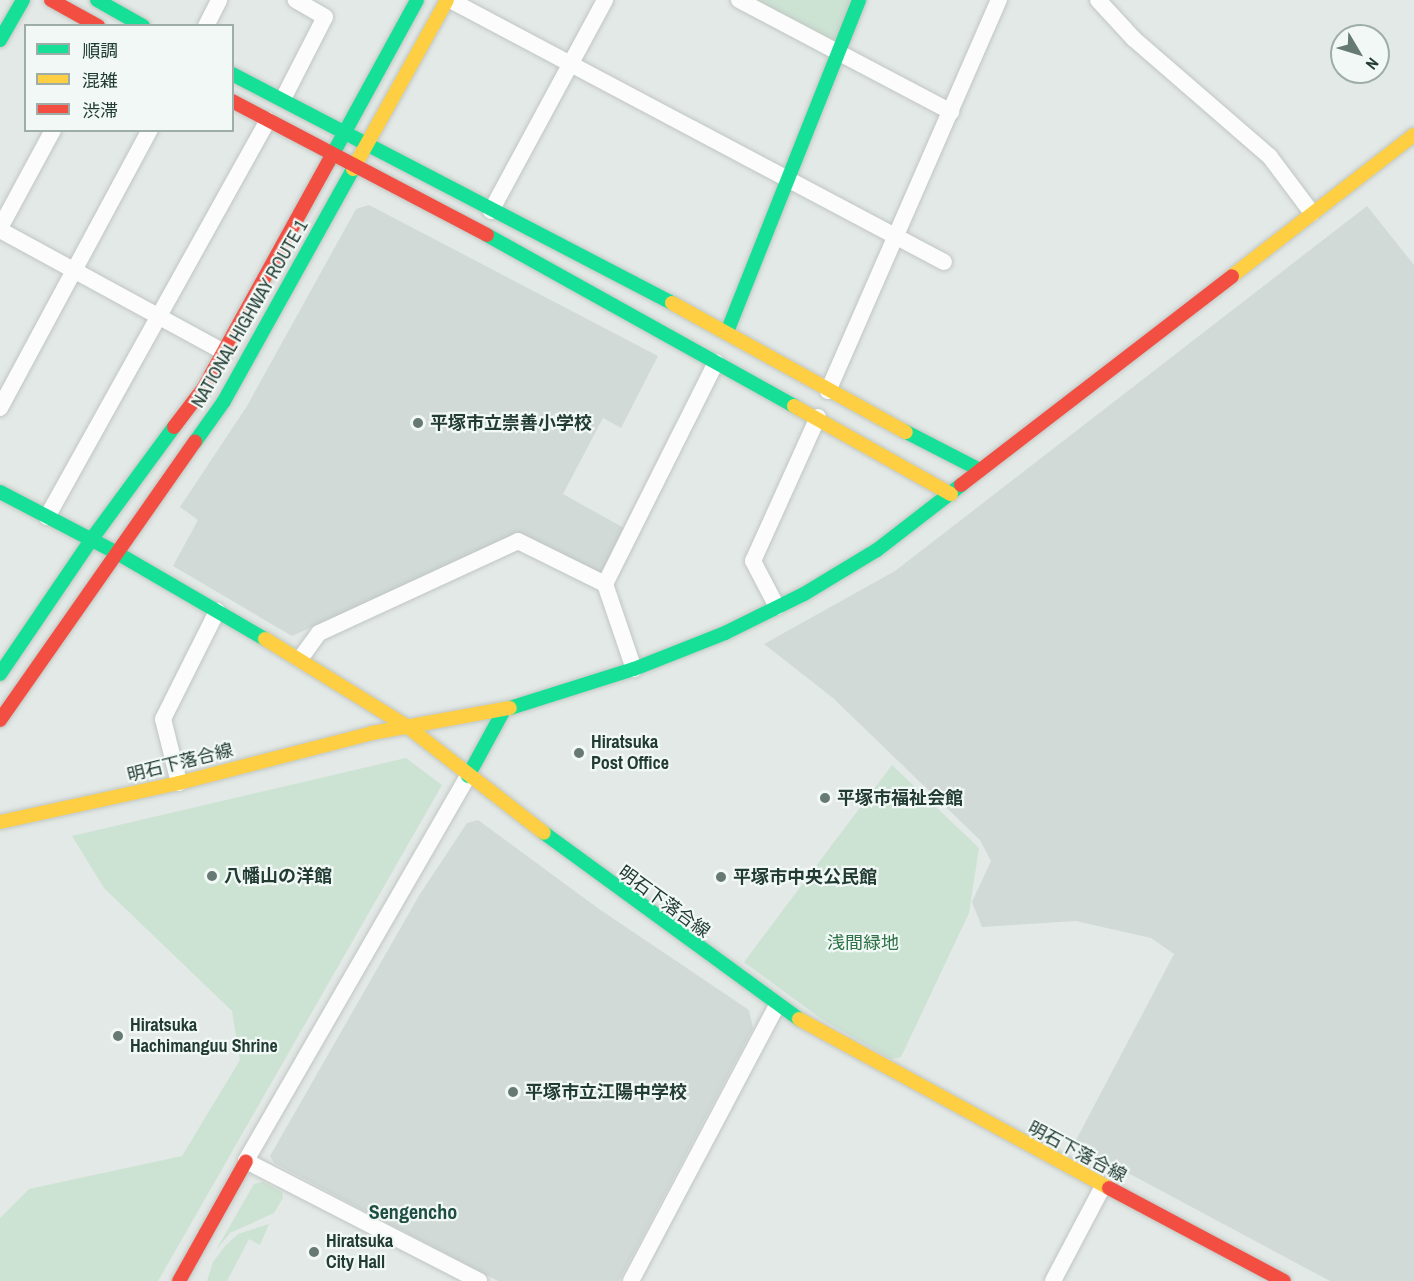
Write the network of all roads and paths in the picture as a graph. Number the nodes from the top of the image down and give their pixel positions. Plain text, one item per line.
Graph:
1 (23, 0) edge
2 (51, 0) edge
3 (97, 0) edge
4 (219, 0) edge
5 (296, 0) edge
6 (417, 0) edge
7 (448, 0) edge
8 (605, 0) edge
9 (739, 0) edge
10 (859, 0) edge
11 (999, 0) edge
12 (1098, 0) edge
13 (94, 24) edge
14 (139, 24) edge
15 (207, 24) edge
16 (0, 40) edge
17 (838, 52) junction
18 (570, 64) junction
19 (234, 75) edge
20 (283, 99) junction
21 (234, 102) edge
22 (951, 112) junction
23 (268, 120) junction
24 (52, 132) edge
25 (149, 132) edge
26 (346, 132) junction
27 (1414, 135) edge
28 (368, 143) junction
29 (332, 155) junction
30 (354, 166) junction
31 (789, 180) junction
32 (491, 211) junction
33 (1312, 213) junction
34 (0, 229) edge
35 (896, 237) junction
36 (944, 262) dead end
37 (75, 271) junction
38 (161, 317) junction
39 (727, 332) junction
40 (224, 352) junction
41 (716, 362) junction
42 (828, 391) junction
43 (0, 408) edge
44 (818, 417) junction
45 (980, 470) junction
46 (0, 492) edge
47 (951, 494) junction
48 (47, 517) junction
49 (91, 540) junction
50 (117, 553) junction
51 (605, 584) junction
52 (777, 607) junction
53 (217, 611) junction
54 (300, 659) junction
55 (634, 669) junction
56 (0, 674) edge
57 (5, 708) edge
58 (504, 710) junction
59 (0, 720) edge
60 (408, 727) junction
61 (468, 776) junction
62 (179, 783) junction
63 (0, 822) edge
64 (776, 1007) junction
65 (246, 1161) junction
66 (1103, 1186) junction
67 (179, 1281) edge
68 (479, 1281) edge
69 (631, 1281) edge
70 (1053, 1281) edge
71 (1284, 1281) edge

1 - 16 main road
2 - 13 main road
3 - 14 main road
4 - 15 street
5 - 20 street
6 - 26 main road, NATIONAL HIGHWAY ROUTE 1
7 - 18 street
7 - 28 main road, NATIONAL HIGHWAY ROUTE 1
8 - 18 street
9 - 17 street
10 - 17 main road
11 - 22 street
12 - 33 street
17 - 22 street
17 - 31 main road
18 - 31 street
18 - 32 street
19 - 20 main road
20 - 26 main road
21 - 23 main road
22 - 35 street
23 - 29 main road
23 - 38 street
24 - 34 street
25 - 37 street
26 - 28 main road
26 - 29 main road, NATIONAL HIGHWAY ROUTE 1
27 - 33 main road
28 - 30 main road, NATIONAL HIGHWAY ROUTE 1
28 - 32 main road
29 - 30 main road
29 - 40 main road, NATIONAL HIGHWAY ROUTE 1
30 - 41 main road
30 - 50 main road, NATIONAL HIGHWAY ROUTE 1
31 - 35 street
31 - 39 main road
32 - 39 main road
33 - 45 main road
34 - 37 street
35 - 36 street
35 - 42 street
37 - 38 street
37 - 43 street
38 - 40 street
38 - 48 street
39 - 42 main road
40 - 49 main road, NATIONAL HIGHWAY ROUTE 1
41 - 44 main road
41 - 51 street
42 - 45 main road
44 - 47 main road
44 - 52 street
45 - 47 main road
46 - 48 main road
47 - 52 main road
48 - 49 main road
49 - 50 main road
49 - 56 main road, NATIONAL HIGHWAY ROUTE 1
50 - 53 main road
50 - 57 main road, NATIONAL HIGHWAY ROUTE 1
51 - 54 street
51 - 55 street
52 - 55 main road
53 - 54 main road
53 - 62 street
54 - 60 main road
55 - 58 main road
57 - 59 main road, NATIONAL HIGHWAY ROUTE 1
58 - 60 main road
58 - 61 main road
60 - 61 main road, 明石下落合線
60 - 62 main road, 明石下落合線
61 - 64 main road, 明石下落合線
61 - 65 street
62 - 63 main road, 明石下落合線
64 - 66 main road, 明石下落合線
64 - 69 street
65 - 67 main road
65 - 68 street
66 - 70 street
66 - 71 main road, 明石下落合線

